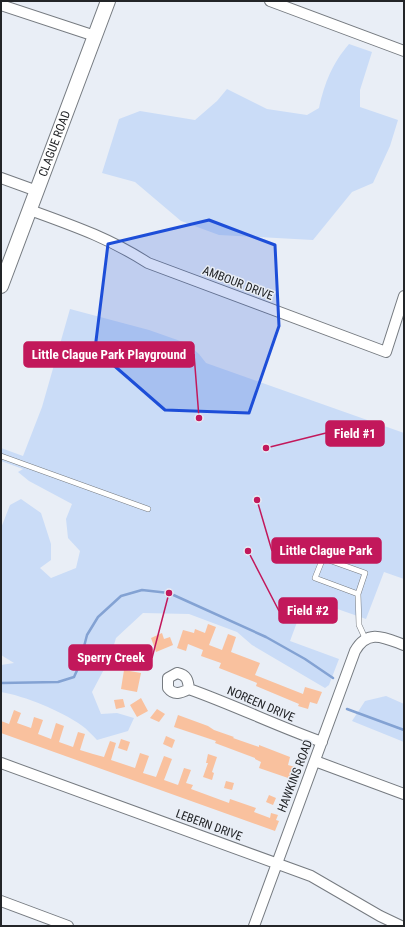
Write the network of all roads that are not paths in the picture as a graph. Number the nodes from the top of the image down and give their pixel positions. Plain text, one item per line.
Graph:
1 (108, 1) edge
2 (270, 1) edge
3 (1, 5) edge
4 (95, 36) junction
5 (404, 51) edge
6 (1, 178) edge
7 (37, 191) junction
8 (30, 210) junction
9 (4, 267) edge
10 (1, 286) edge
11 (404, 296) edge
12 (1, 456) edge
13 (148, 509) dead end
14 (358, 594) junction
15 (365, 638) junction
16 (404, 645) edge
17 (190, 689) dead end
18 (322, 742) junction
19 (315, 761) junction
20 (1, 763) edge
21 (404, 794) edge
22 (276, 863) junction
23 (1, 901) edge
24 (68, 926) edge
25 (254, 926) edge
26 (401, 926) edge

1 - 4 main road, CLAGUE ROAD
2 - 5 street
3 - 4 street
4 - 7 main road, CLAGUE ROAD
6 - 7 street
7 - 8 main road, CLAGUE ROAD
8 - 9 main road, CLAGUE ROAD
8 - 11 street, AMBOUR DRIVE
9 - 10 main road, CLAGUE ROAD
12 - 13 lane
14 - 14 lane
14 - 15 lane
15 - 16 street
15 - 18 street, HAWKINS ROAD
17 - 18 street, NOREEN DRIVE
18 - 19 street, HAWKINS ROAD
19 - 21 street
19 - 22 street, HAWKINS ROAD
20 - 22 street, LEBERN DRIVE
22 - 25 street, HAWKINS ROAD
22 - 26 street, LEBERN DRIVE
23 - 24 street

